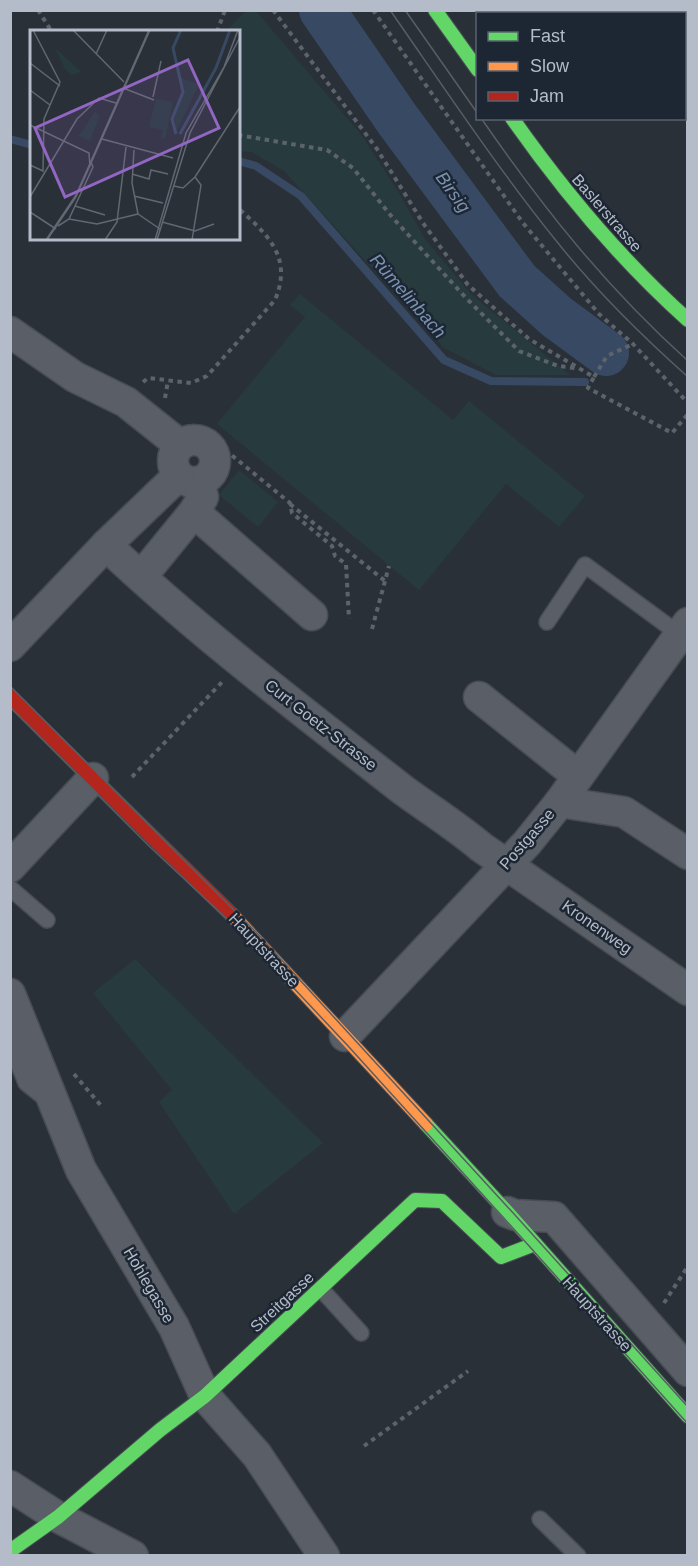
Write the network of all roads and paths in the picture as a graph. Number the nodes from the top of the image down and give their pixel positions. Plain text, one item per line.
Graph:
1 (38, 10) edge
2 (225, 10) edge
3 (273, 10) edge
4 (373, 10) edge
5 (435, 10) edge
6 (51, 30) edge
7 (218, 30) edge
8 (476, 69) edge
9 (514, 120) edge
10 (240, 135) edge
11 (240, 210) edge
12 (687, 320) edge
13 (10, 332) edge
14 (633, 344) junction
15 (579, 368) junction
16 (594, 377) junction
17 (126, 402) junction
18 (687, 403) edge
19 (687, 414) edge
20 (180, 445) junction
21 (215, 454) junction
22 (188, 479) junction
23 (290, 503) junction
24 (194, 512) junction
25 (106, 545) junction
26 (389, 566) dead end
27 (141, 577) junction
28 (386, 581) junction
29 (312, 615) dead end
30 (349, 619) dead end
31 (547, 622) dead end
32 (372, 629) dead end
33 (683, 629) edge
34 (10, 646) edge
35 (241, 662) junction
36 (10, 698) edge
37 (485, 703) dead end
38 (150, 758) dead end
39 (578, 776) junction
40 (93, 778) junction
41 (560, 802) junction
42 (687, 854) edge
43 (507, 865) junction
44 (10, 867) edge
45 (10, 888) edge
46 (46, 920) dead end
47 (687, 990) edge
48 (10, 993) edge
49 (345, 1036) junction
50 (10, 1042) edge
51 (55, 1106) junction
52 (507, 1212) junction
53 (535, 1245) junction
54 (687, 1266) edge
55 (321, 1289) junction
56 (648, 1327) junction
57 (361, 1333) dead end
58 (468, 1371) dead end
59 (687, 1371) edge
60 (205, 1396) junction
61 (687, 1416) edge
62 (364, 1446) dead end
63 (10, 1486) edge
64 (58, 1517) junction
65 (540, 1519) dead end
66 (10, 1551) edge
67 (133, 1556) edge
68 (324, 1556) edge
69 (578, 1556) edge

1 - 6 path
2 - 7 path
3 - 15 path
4 - 14 path
5 - 8 main road
9 - 12 main road, Baslerstrasse
10 - 15 path
11 - 17 path
13 - 17 street
14 - 16 path
14 - 18 path
15 - 16 path
16 - 19 path
17 - 20 street
20 - 21 street
20 - 22 street
21 - 22 street
21 - 23 path
22 - 24 street
22 - 25 street
23 - 28 path
23 - 30 path
24 - 27 street
24 - 29 street
25 - 27 street, Curt Goetz-Strasse
25 - 34 street
26 - 28 path
27 - 35 street, Curt Goetz-Strasse
28 - 32 path
31 - 33 lane
33 - 39 street, Postgasse
35 - 38 path
35 - 43 street, Curt Goetz-Strasse
36 - 40 main road, Hauptstrasse
37 - 39 street
39 - 41 street, Postgasse
40 - 44 street
40 - 49 main road, Hauptstrasse
41 - 42 street
41 - 43 street, Postgasse
43 - 47 street, Kronenweg
43 - 49 street, Postgasse
45 - 46 lane
48 - 51 street, Hohlegasse
49 - 52 main road, Hauptstrasse
50 - 51 lane
51 - 60 street, Hohlegasse
52 - 53 main road, Hauptstrasse
52 - 56 street, Hauptstrasse
53 - 55 main road, Streitgasse
53 - 61 main road, Hauptstrasse
54 - 56 path
55 - 57 lane
55 - 60 main road, Streitgasse
56 - 59 street, Hauptstrasse
58 - 62 path
60 - 64 main road, Streitgasse
60 - 68 street, Hohlegasse
63 - 64 street
64 - 66 main road, Streitgasse
64 - 67 street
65 - 69 lane

